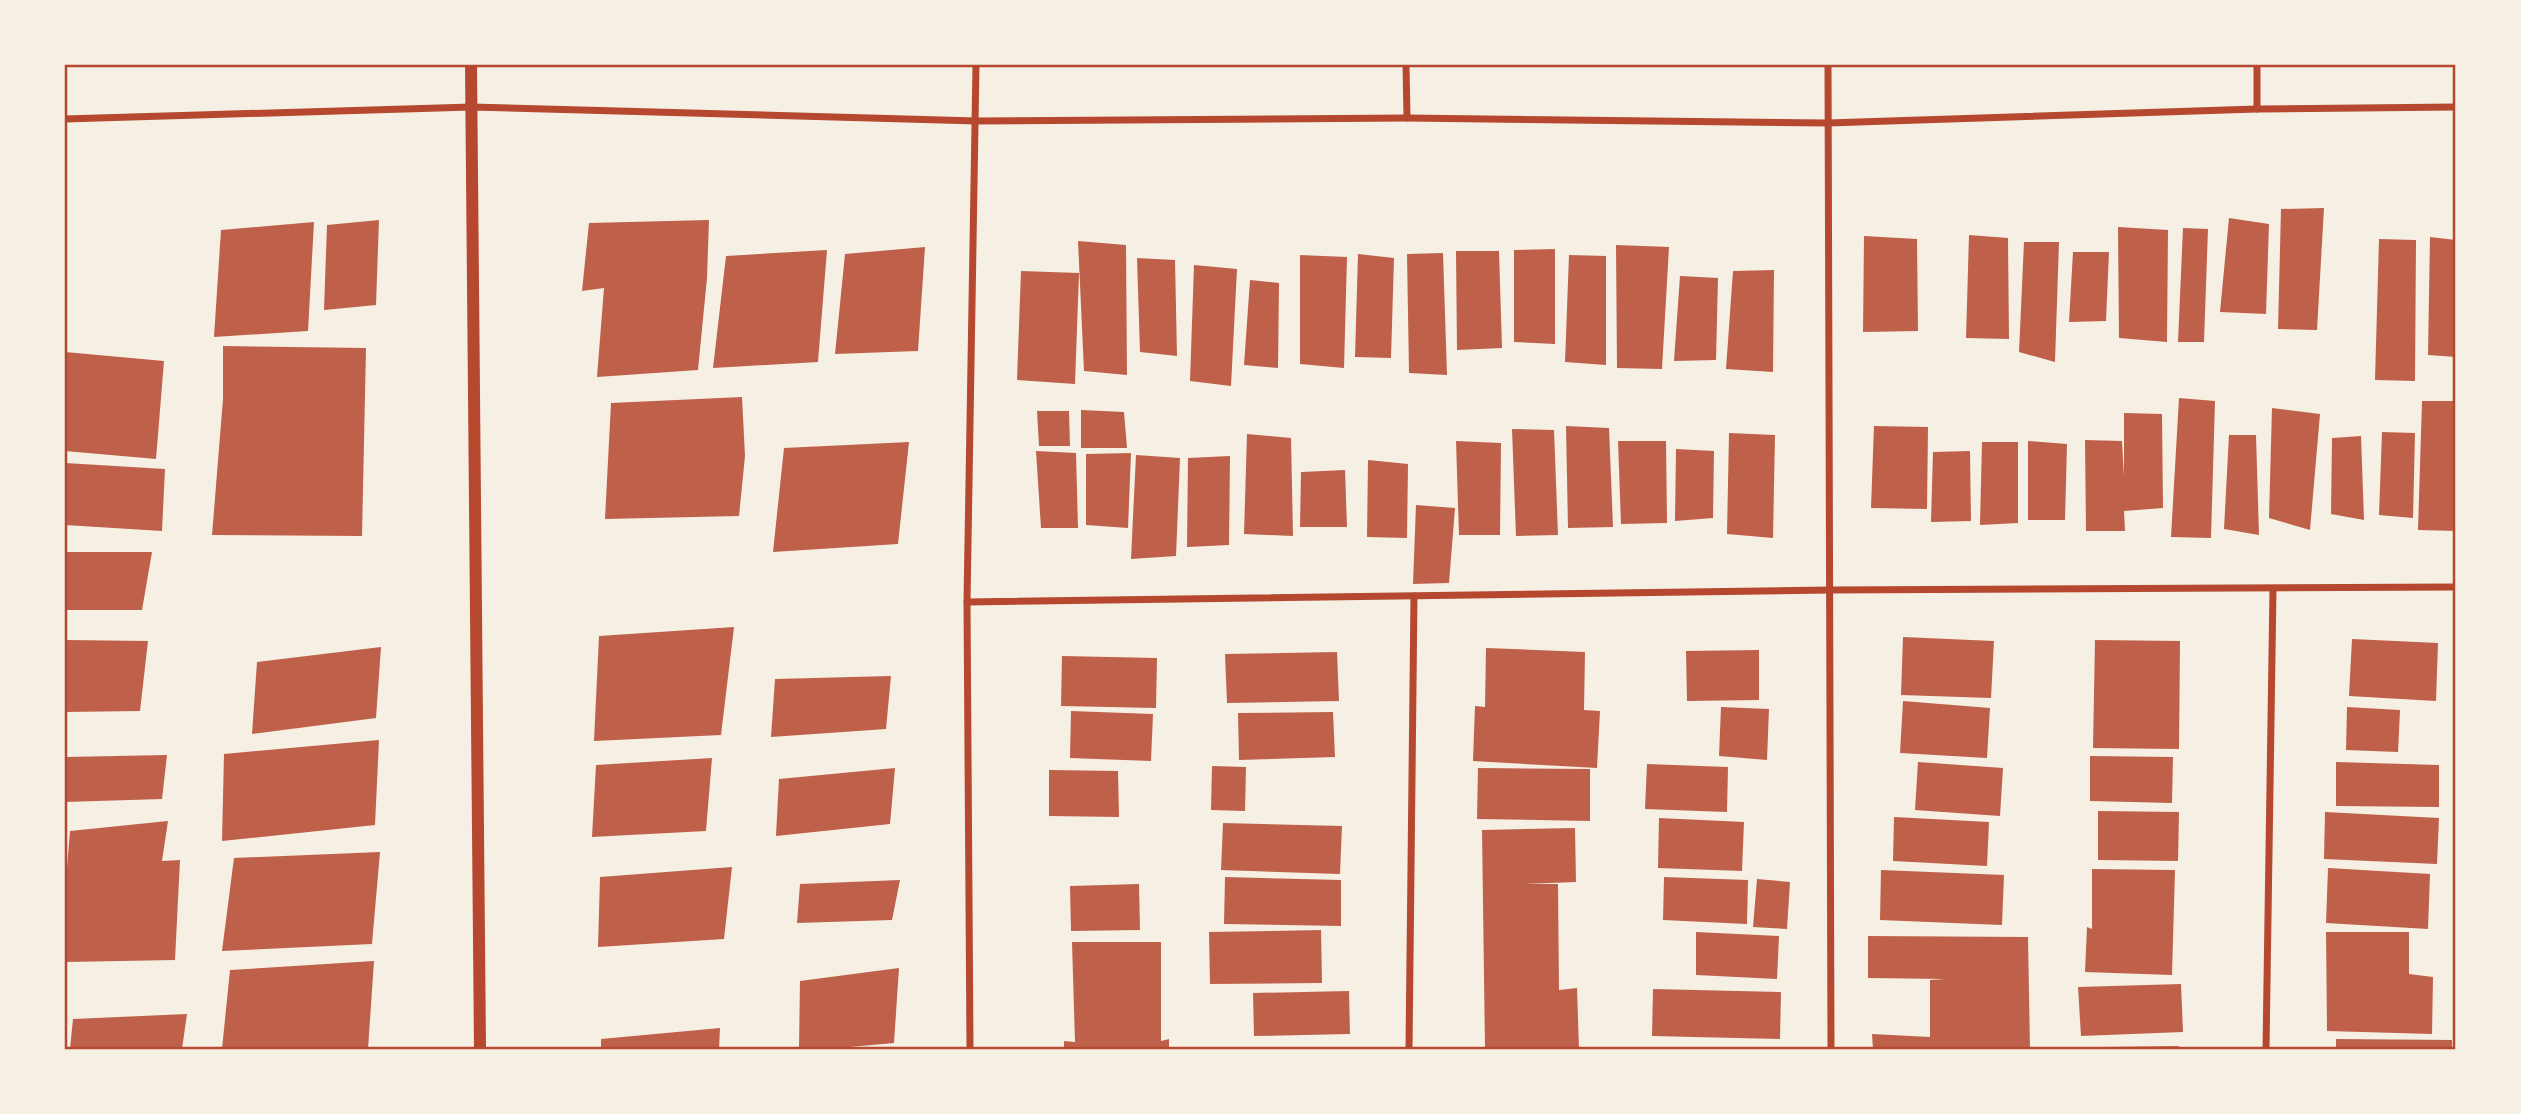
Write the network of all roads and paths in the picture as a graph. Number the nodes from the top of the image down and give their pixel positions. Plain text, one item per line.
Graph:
1 (471, 65) edge
2 (976, 65) edge
3 (1406, 65) edge
4 (1828, 65) edge
5 (2257, 65) edge
6 (472, 107) junction
7 (2456, 107) edge
8 (2257, 109) junction
9 (1406, 118) junction
10 (65, 119) edge
11 (977, 121) junction
12 (1828, 123) junction
13 (2456, 587) edge
14 (2273, 589) junction
15 (1831, 590) junction
16 (1414, 596) junction
17 (967, 602) junction
18 (480, 1049) edge
19 (970, 1049) edge
20 (1409, 1049) edge
21 (1831, 1049) edge
22 (2266, 1049) edge

1 - 6 street
2 - 11 street
3 - 9 street
4 - 12 street
5 - 8 street
6 - 10 street
6 - 11 street
6 - 18 street
7 - 8 street
8 - 12 street
9 - 11 street
9 - 12 street
11 - 17 street
12 - 15 street
13 - 14 street
14 - 15 street
14 - 22 street
15 - 16 street
15 - 21 street
16 - 17 street
16 - 20 street
17 - 19 street

